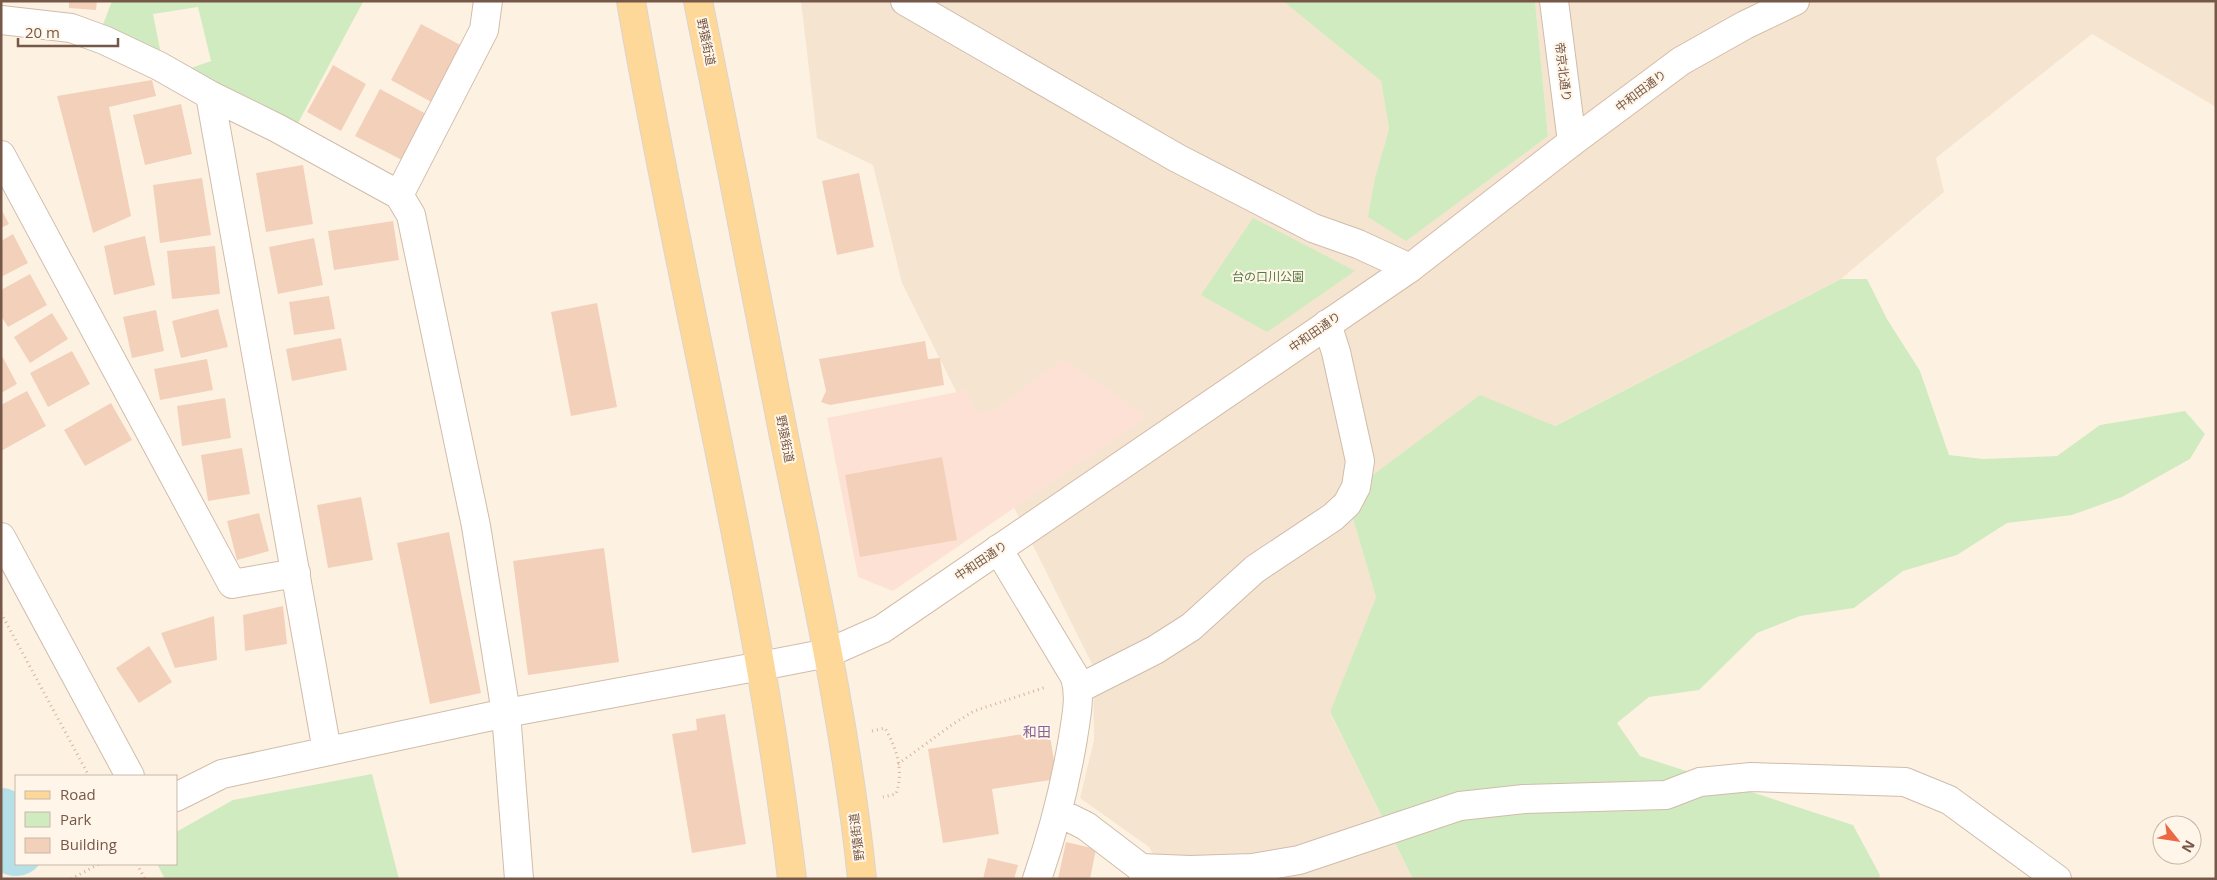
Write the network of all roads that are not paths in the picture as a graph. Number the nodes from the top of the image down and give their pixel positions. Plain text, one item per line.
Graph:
1 (488, 1) edge
2 (631, 1) edge
3 (698, 1) edge
4 (905, 1) edge
5 (1554, 1) edge
6 (1795, 1) edge
7 (1, 20) edge
8 (210, 95) junction
9 (1572, 142) junction
10 (1, 155) edge
11 (399, 195) junction
12 (1410, 268) junction
13 (1327, 324) junction
14 (1, 536) edge
15 (998, 549) junction
16 (296, 573) junction
17 (828, 653) junction
18 (761, 666) junction
19 (1077, 683) junction
20 (506, 713) junction
21 (327, 751) junction
22 (129, 775) edge
23 (178, 796) edge
24 (1058, 812) junction
25 (1143, 874) edge
26 (519, 879) edge
27 (792, 879) edge
28 (862, 879) edge
29 (1036, 879) edge
30 (2057, 879) edge

1 - 11 street
2 - 18 main road
3 - 17 main road, 野猿街道
4 - 12 street
5 - 9 street, 帝京北通り
6 - 9 street, 中和田通り
7 - 8 street
8 - 11 street
8 - 16 street
9 - 12 street, 中和田通り
10 - 16 street
11 - 20 street
12 - 13 street, 中和田通り
13 - 15 street, 中和田通り
13 - 19 street
14 - 22 street
15 - 17 street, 中和田通り
15 - 19 street
16 - 21 street
17 - 18 street, 中和田通り
17 - 28 main road, 野猿街道
18 - 20 street, 中和田通り
18 - 27 main road
19 - 24 street
20 - 21 street, 中和田通り
20 - 26 street
21 - 23 street, 中和田通り
24 - 25 street
24 - 29 street
25 - 30 street

